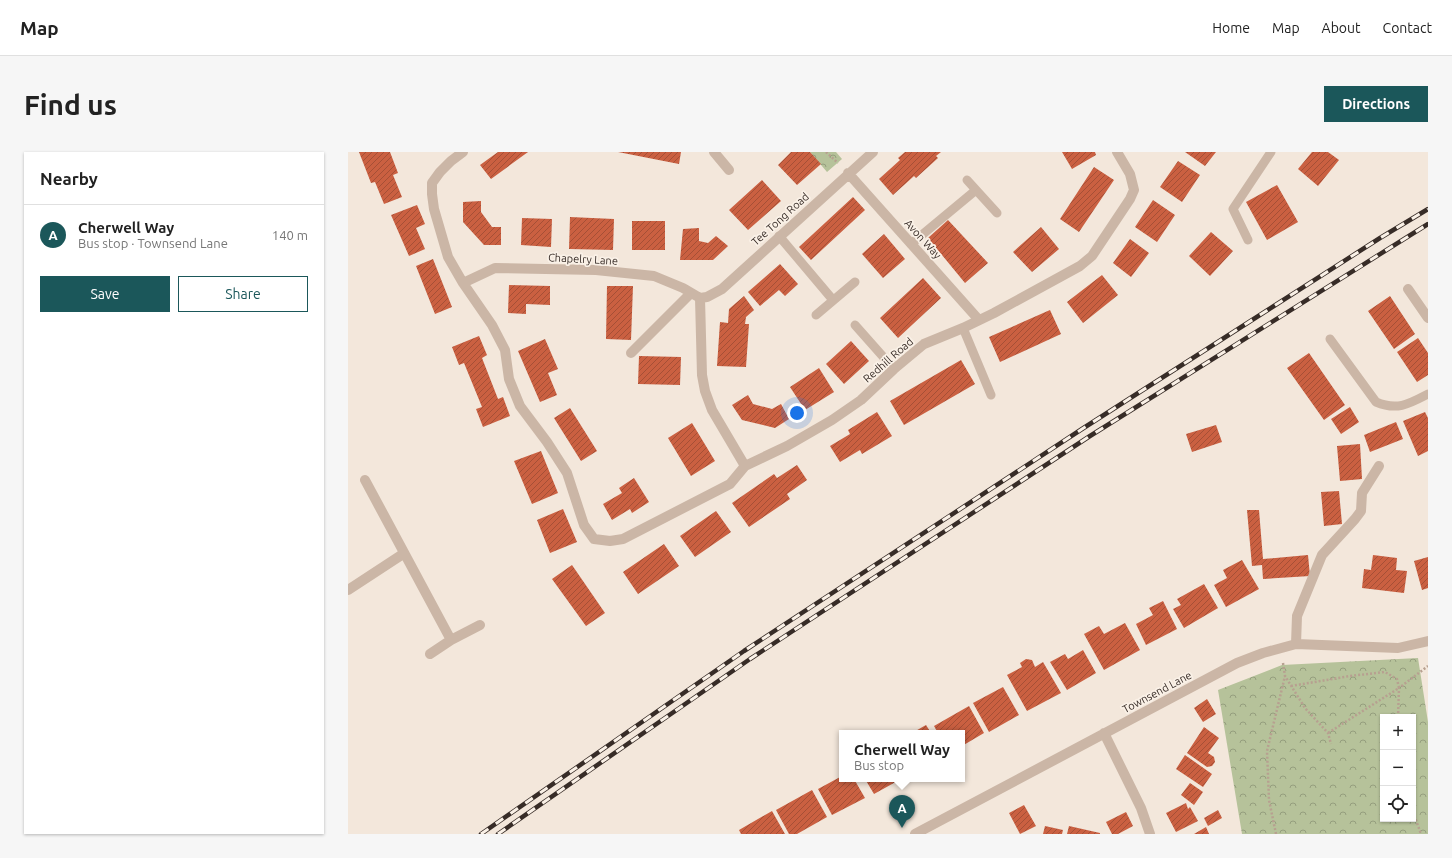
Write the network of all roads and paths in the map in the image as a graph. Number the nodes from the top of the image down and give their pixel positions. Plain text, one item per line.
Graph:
1 (463, 152) edge
2 (714, 152) edge
3 (873, 152) edge
4 (1117, 152) edge
5 (1271, 152) edge
6 (730, 170) dead end
7 (848, 174) junction
8 (967, 180) dead end
9 (976, 190) junction
10 (997, 213) dead end
11 (779, 236) junction
12 (1248, 240) dead end
13 (912, 244) junction
14 (854, 282) dead end
15 (463, 283) junction
16 (1408, 289) dead end
17 (696, 295) junction
18 (833, 300) junction
19 (816, 315) dead end
20 (1428, 318) edge
21 (979, 320) junction
22 (856, 325) dead end
23 (963, 328) junction
24 (1330, 339) dead end
25 (631, 353) dead end
26 (894, 369) junction
27 (1428, 394) edge
28 (991, 395) dead end
29 (745, 466) junction
30 (1380, 466) dead end
31 (365, 480) dead end
32 (404, 554) junction
33 (348, 590) edge
34 (480, 625) dead end
35 (451, 640) junction
36 (1428, 641) edge
37 (1296, 644) junction
38 (1281, 649) junction
39 (430, 654) dead end
40 (1428, 666) edge
41 (1285, 676) junction
42 (1291, 686) junction
43 (1400, 688) junction
44 (1398, 714) edge
45 (1104, 733) junction
46 (1328, 733) junction
47 (1331, 744) dead end
48 (1416, 821) edge
49 (916, 834) edge
50 (1150, 834) edge
51 (1276, 834) edge
52 (1420, 834) edge

1 - 15 street
2 - 6 street
3 - 7 street, Tee Tong Road
4 - 21 street, Redhill Road
5 - 12 lane
7 - 11 street, Tee Tong Road
7 - 13 street, Avon Way
8 - 9 lane
9 - 10 lane
9 - 13 lane
11 - 17 street, Tee Tong Road
11 - 18 lane
13 - 21 street, Avon Way
14 - 18 lane
15 - 17 street, Chapelry Lane
15 - 29 street, Redhill Road
16 - 20 street
17 - 25 street
17 - 29 street
18 - 19 lane
21 - 23 street, Redhill Road
22 - 26 lane
23 - 26 street, Redhill Road
23 - 28 lane
24 - 27 lane
26 - 29 street, Redhill Road
30 - 37 street
31 - 32 street
32 - 33 street
32 - 35 street
34 - 35 street
35 - 39 street
36 - 37 street, Townsend Lane
37 - 38 street, Townsend Lane
38 - 41 path
38 - 45 street, Townsend Lane
40 - 43 path
41 - 42 path
41 - 51 path
42 - 43 path
42 - 46 path
43 - 44 path
43 - 46 path
45 - 49 street, Townsend Lane
45 - 50 street
46 - 47 path
48 - 52 path

